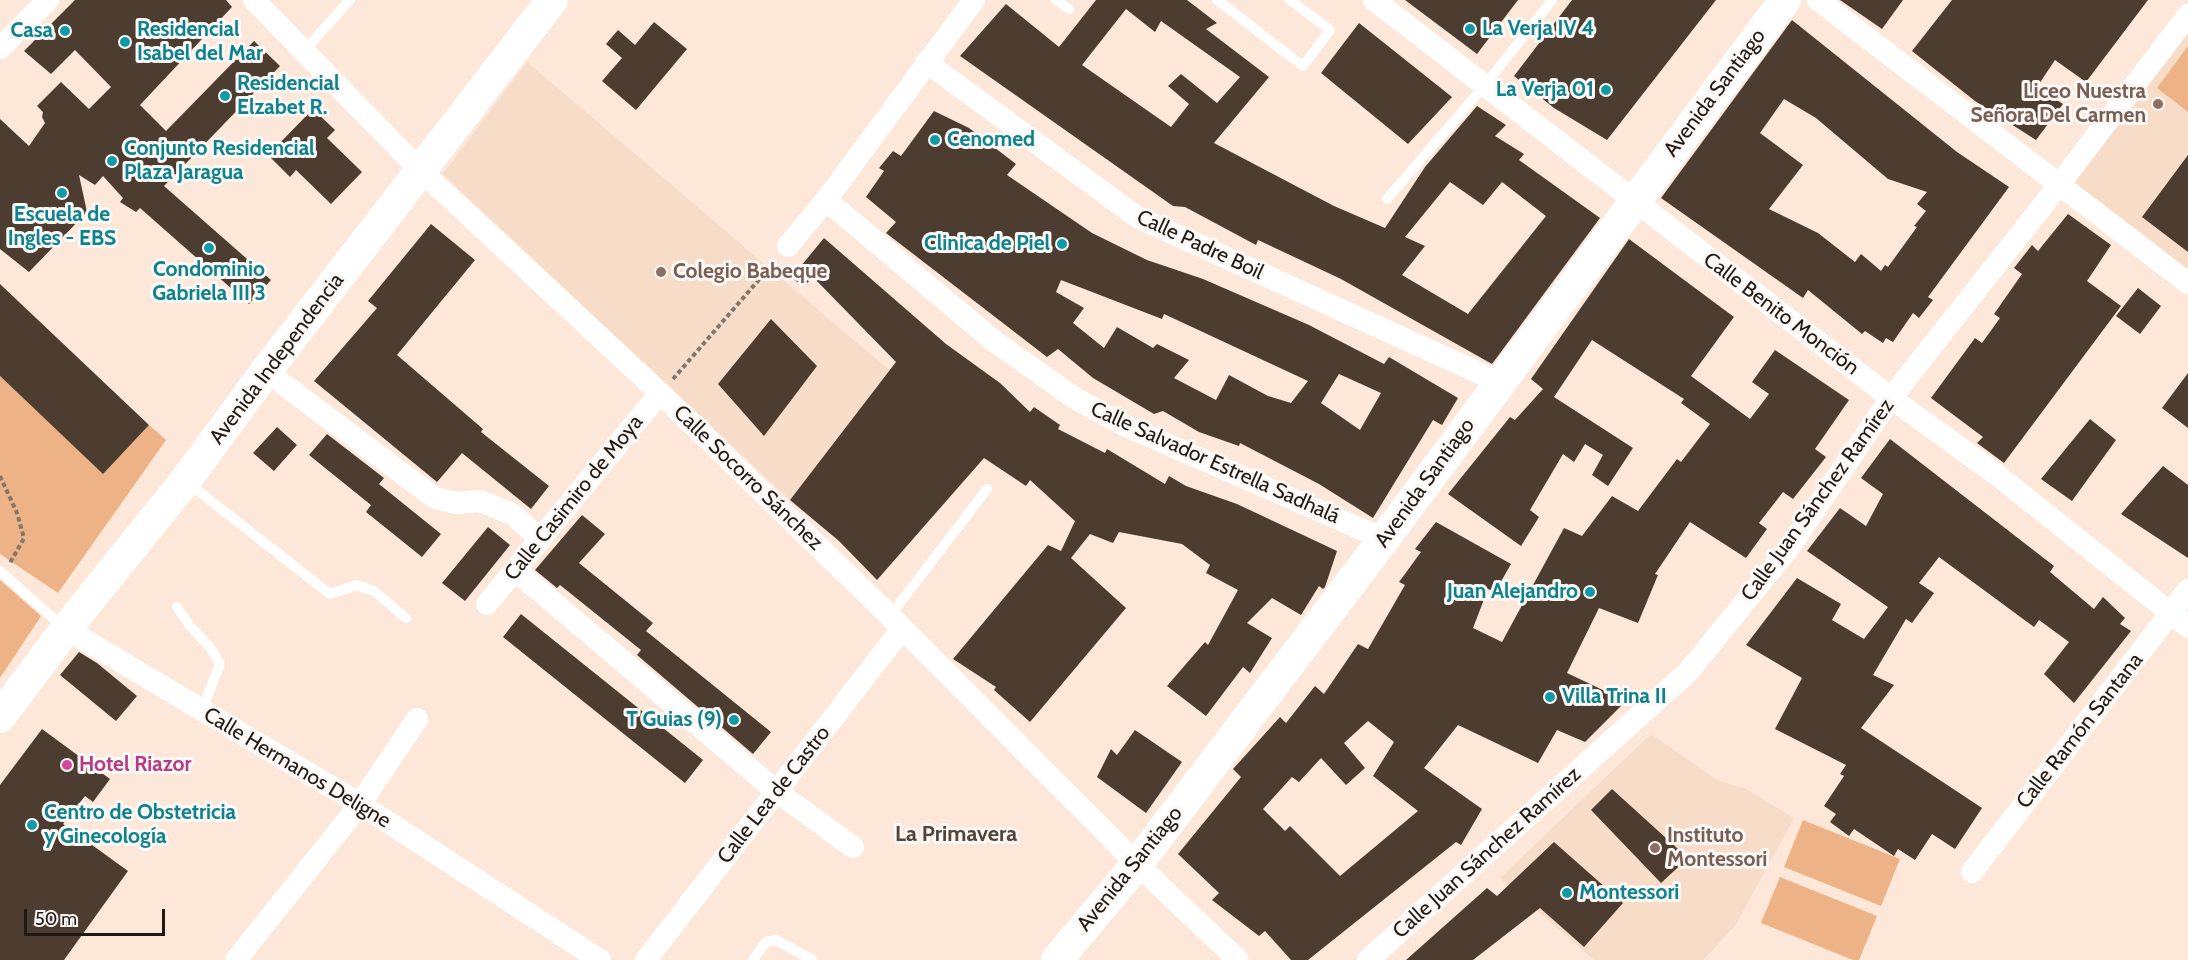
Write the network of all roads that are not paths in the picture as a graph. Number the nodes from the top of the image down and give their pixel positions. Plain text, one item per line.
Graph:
1 (48, 0) edge
2 (254, 0) edge
3 (350, 0) edge
4 (552, 0) edge
5 (974, 0) edge
6 (1056, 0) edge
7 (1217, 0) edge
8 (1290, 0) edge
9 (1552, 0) edge
10 (1785, 0) edge
11 (1818, 0) edge
12 (1379, 1) edge
13 (1069, 9) dead end
14 (2188, 15) edge
15 (0, 48) edge
16 (304, 51) junction
17 (926, 62) junction
18 (1486, 84) junction
19 (421, 171) junction
20 (2059, 186) junction
21 (826, 200) junction
22 (1388, 200) dead end
23 (1634, 201) junction
24 (788, 246) road end
25 (2188, 283) edge
26 (266, 371) junction
27 (1499, 382) junction
28 (660, 393) junction
29 (1891, 398) junction
30 (185, 481) junction
31 (987, 489) dead end
32 (541, 539) junction
33 (1384, 539) junction
34 (515, 570) junction
35 (2, 573) edge
36 (2188, 590) edge
37 (488, 604) dead end
38 (177, 607) dead end
39 (406, 618) dead end
40 (2179, 620) edge
41 (896, 623) junction
42 (66, 629) junction
43 (202, 710) junction
44 (0, 717) edge
45 (417, 719) dead end
46 (776, 791) junction
47 (360, 804) junction
48 (853, 847) dead end
49 (1137, 864) junction
50 (1972, 872) dead end
51 (236, 960) edge
52 (600, 960) edge
53 (646, 960) edge
54 (753, 960) edge
55 (813, 960) edge
56 (1057, 960) edge
57 (1238, 960) edge
58 (1368, 960) edge

1 - 15 street
2 - 16 street, Calle Socorro Sánchez
3 - 16 lane
4 - 19 main road, Avenida Independencia
5 - 17 street
6 - 13 lane
7 - 8 lane
9 - 18 lane
10 - 23 main road, Avenida Santiago
11 - 20 street
12 - 18 street, Calle Benito Monción
14 - 20 street, Calle Juan Sánchez Ramírez
16 - 19 street, Calle Socorro Sánchez
17 - 21 street
17 - 27 street, Calle Padre Boil
18 - 22 lane
18 - 23 street, Calle Benito Monción
19 - 26 main road, Avenida Independencia
19 - 28 street, Calle Socorro Sánchez
20 - 25 street
20 - 29 street, Calle Juan Sánchez Ramírez
21 - 24 street
21 - 33 street, Calle Salvador Estrella Sadhalá
23 - 27 main road, Avenida Santiago
23 - 29 street, Calle Benito Monción
26 - 30 main road, Avenida Independencia
26 - 32 street
27 - 33 main road, Avenida Santiago
28 - 32 street, Calle Casimiro de Moya
28 - 41 street, Calle Socorro Sánchez
29 - 40 street, Calle Benito Monción
29 - 58 street, Calle Juan Sánchez Ramírez
30 - 39 lane
30 - 42 main road, Avenida Independencia
31 - 41 lane
32 - 34 street, Calle Casimiro de Moya
33 - 49 main road, Avenida Santiago
34 - 37 street, Calle Casimiro de Moya
34 - 46 street
35 - 42 lane, Calle Hermanos Deligne
36 - 40 street, Calle Ramón Santana
38 - 43 lane
40 - 50 street, Calle Ramón Santana
41 - 46 street, Calle Lea de Castro
41 - 49 street, Calle Socorro Sánchez
42 - 43 street, Calle Hermanos Deligne
42 - 44 main road, Avenida Independencia
43 - 47 street, Calle Hermanos Deligne
45 - 47 street
46 - 48 street
46 - 53 street, Calle Lea de Castro
47 - 51 street
47 - 52 street, Calle Hermanos Deligne
49 - 56 main road, Avenida Santiago
49 - 57 street, Calle Socorro Sánchez
54 - 55 lane

